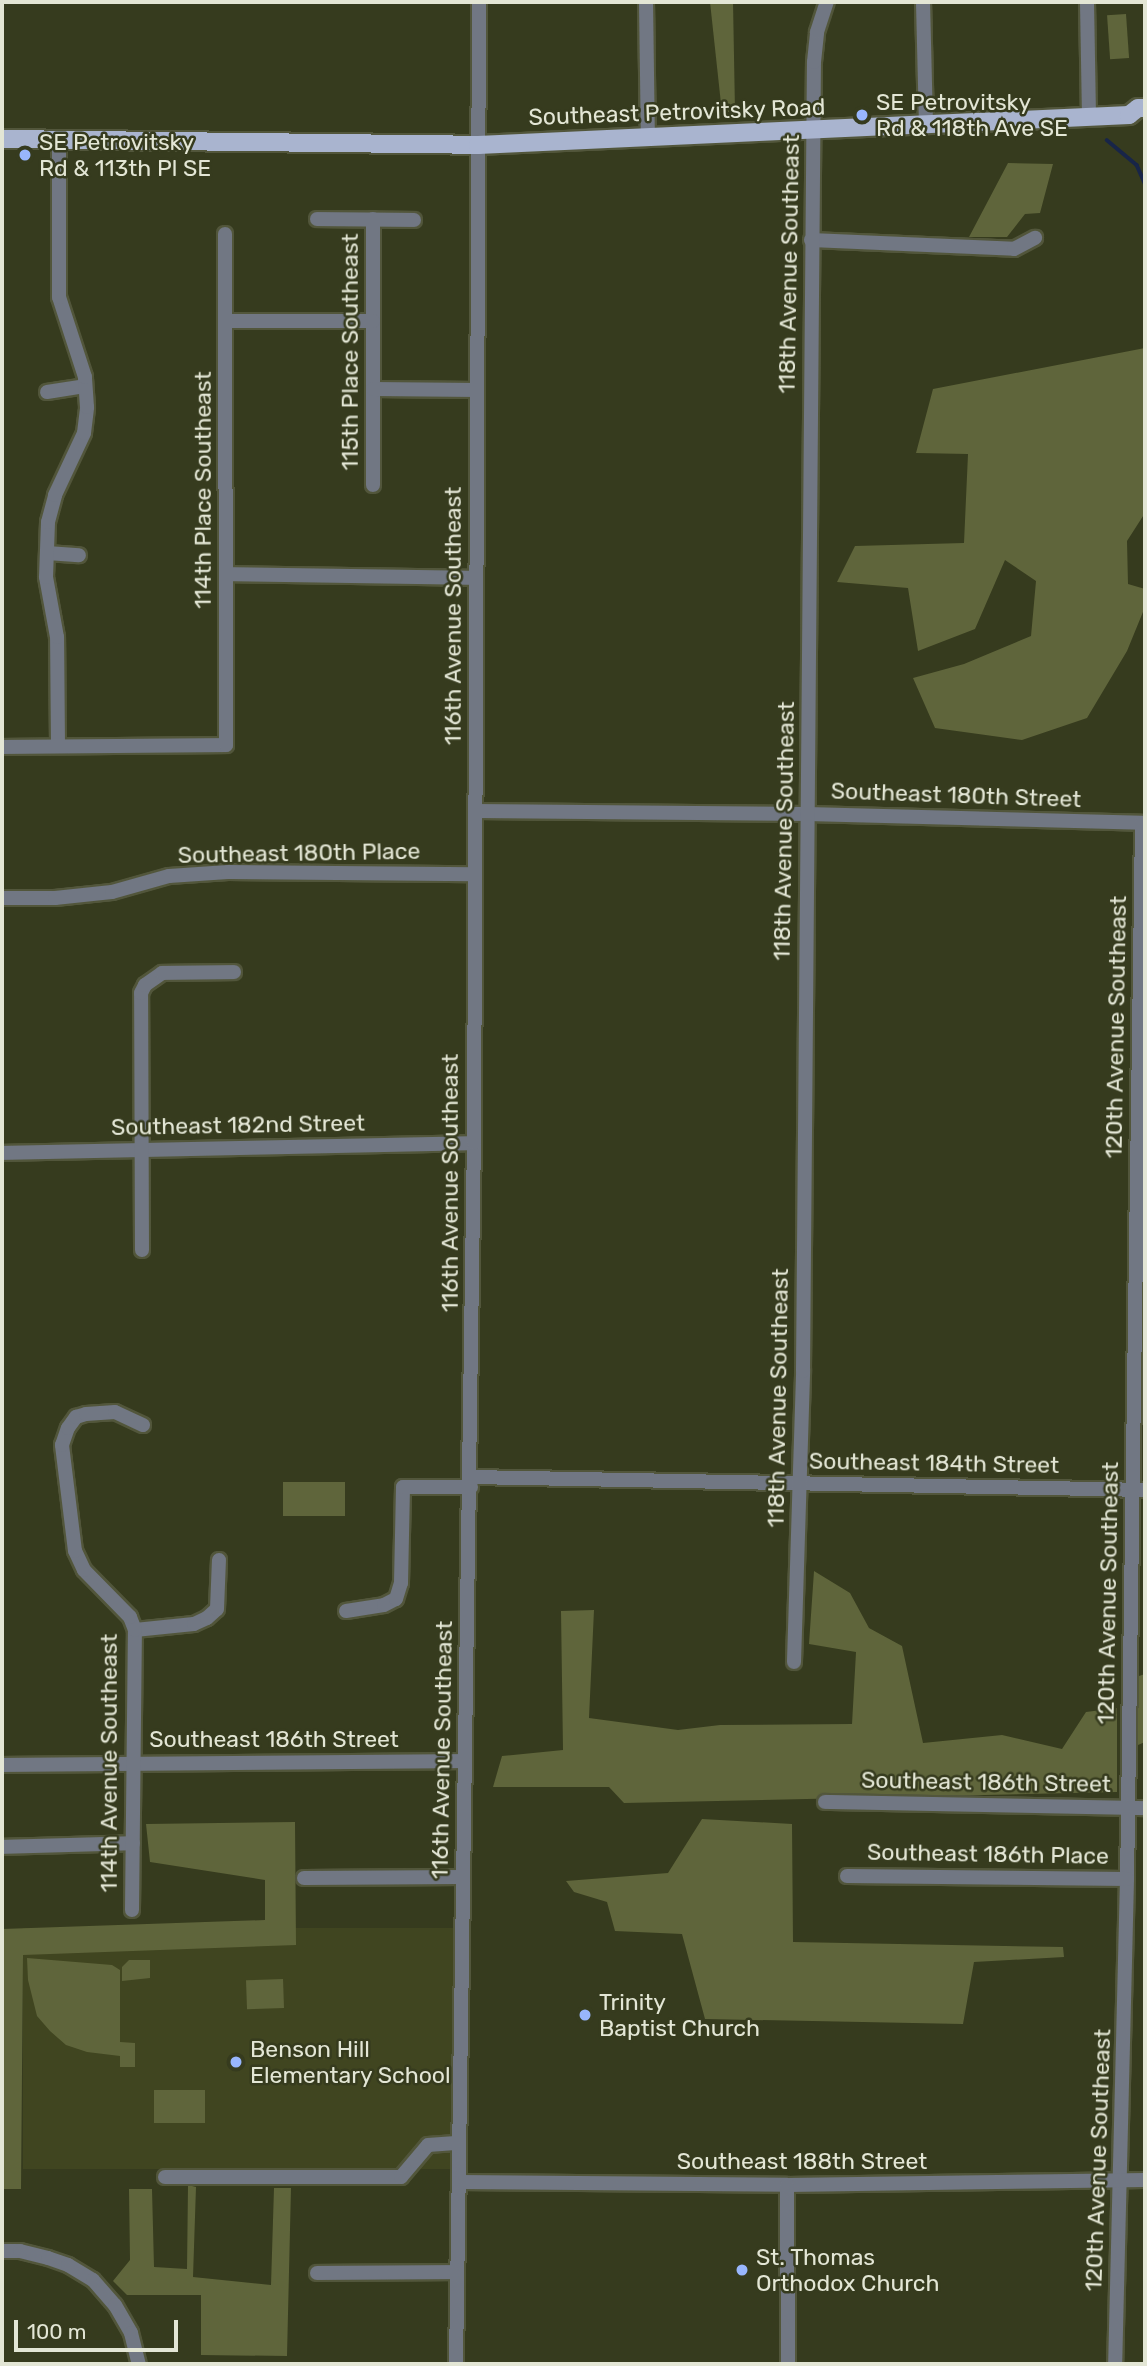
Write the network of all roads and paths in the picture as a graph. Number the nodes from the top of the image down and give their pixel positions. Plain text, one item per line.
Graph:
1 (479, 2) edge
2 (646, 2) edge
3 (827, 2) edge
4 (923, 2) edge
5 (1087, 2) edge
6 (1140, 114) edge
7 (1089, 117) junction
8 (926, 125) junction
9 (813, 131) junction
10 (648, 138) junction
11 (2, 139) edge
12 (59, 142) junction
13 (478, 145) junction
14 (317, 219) dead end
15 (373, 219) junction
16 (414, 220) dead end
17 (225, 234) dead end
18 (1035, 238) dead end
19 (811, 240) junction
20 (225, 321) junction
21 (373, 321) junction
22 (85, 386) junction
23 (373, 389) junction
24 (477, 390) junction
25 (47, 392) dead end
26 (373, 485) dead end
27 (47, 553) junction
28 (79, 555) dead end
29 (226, 574) junction
30 (476, 578) junction
31 (58, 745) junction
32 (2, 747) edge
33 (475, 811) junction
34 (807, 814) junction
35 (1142, 823) joint
36 (474, 874) junction
37 (2, 898) edge
38 (234, 972) dead end
39 (474, 1143) junction
40 (140, 1150) junction
41 (2, 1153) edge
42 (142, 1250) dead end
43 (144, 1425) dead end
44 (471, 1482) junction
45 (800, 1483) junction
46 (1139, 1490) edge
47 (219, 1560) dead end
48 (346, 1611) dead end
49 (135, 1630) junction
50 (794, 1662) dead end
51 (134, 1762) junction
52 (463, 1762) junction
53 (2, 1765) edge
54 (825, 1802) dead end
55 (1127, 1806) junction
56 (1145, 1808) edge
57 (133, 1843) junction
58 (2, 1847) edge
59 (848, 1876) dead end
60 (462, 1877) junction
61 (304, 1878) dead end
62 (1127, 1879) junction
63 (132, 1910) dead end
64 (460, 2143) junction
65 (165, 2177) dead end
66 (1121, 2180) junction
67 (1145, 2180) edge
68 (459, 2182) junction
69 (787, 2185) junction
70 (2, 2251) edge
71 (457, 2272) junction
72 (317, 2273) dead end
73 (139, 2364) edge
74 (456, 2364) edge
75 (788, 2364) edge
76 (1115, 2364) edge

1 - 13 street, 116th Avenue Southeast
2 - 10 street
3 - 9 street, 118th Avenue Southeast
4 - 8 street
5 - 7 street
6 - 7 main road, Southeast Petrovitsky Road
7 - 8 main road, Southeast Petrovitsky Road
8 - 9 main road, Southeast Petrovitsky Road
9 - 10 main road, Southeast Petrovitsky Road
9 - 19 street, 118th Avenue Southeast
10 - 13 main road, Southeast Petrovitsky Road
11 - 12 main road, Southeast Petrovitsky Road
12 - 13 main road, Southeast Petrovitsky Road
12 - 22 street
13 - 24 street, 116th Avenue Southeast
14 - 15 street, 115th Place Southeast
15 - 16 street, 115th Place Southeast
15 - 21 street, 115th Place Southeast
17 - 20 street, 114th Place Southeast
18 - 19 street
19 - 34 street, 118th Avenue Southeast
20 - 21 street
20 - 29 street, 114th Place Southeast
21 - 23 street, 115th Place Southeast
22 - 25 street
22 - 27 street
23 - 24 street
23 - 26 street, 115th Place Southeast
24 - 30 street, 116th Avenue Southeast
27 - 28 street
27 - 31 street
29 - 30 street
29 - 31 street, 114th Place Southeast
30 - 33 street, 116th Avenue Southeast
31 - 32 street
33 - 34 street, Southeast 180th Street
33 - 36 street, 116th Avenue Southeast
34 - 35 street, Southeast 180th Street
34 - 45 street, 118th Avenue Southeast
35 - 46 street, 120th Avenue Southeast
36 - 37 street, Southeast 180th Place
36 - 39 street, 116th Avenue Southeast
38 - 40 street
39 - 40 street, Southeast 182nd Street
39 - 44 street, 116th Avenue Southeast
40 - 41 street, Southeast 182nd Street
40 - 42 street
43 - 49 street, 114th Avenue Southeast
44 - 45 street, Southeast 184th Street
44 - 48 street, Southeast 184th Street
44 - 52 street, 116th Avenue Southeast
45 - 46 street, Southeast 184th Street
45 - 50 street, 118th Avenue Southeast
46 - 55 street, 120th Avenue Southeast
47 - 49 street
49 - 51 street, 114th Avenue Southeast
51 - 52 street, Southeast 186th Street
51 - 53 street, Southeast 186th Street
51 - 57 street, 114th Avenue Southeast
52 - 60 street, 116th Avenue Southeast
54 - 55 street, Southeast 186th Street
55 - 56 street, Southeast 186th Street
55 - 62 street, 120th Avenue Southeast
57 - 58 street
57 - 63 street, 114th Avenue Southeast
59 - 62 street, Southeast 186th Place
60 - 61 street
60 - 64 street, 116th Avenue Southeast
62 - 66 street, 120th Avenue Southeast
64 - 65 street
64 - 68 street, 116th Avenue Southeast
66 - 67 street, Southeast 188th Street
66 - 69 street, Southeast 188th Street
66 - 76 street, 120th Avenue Southeast
68 - 69 street, Southeast 188th Street
68 - 71 street, 116th Avenue Southeast
69 - 75 street
70 - 73 street
71 - 72 street
71 - 74 street, 116th Avenue Southeast

